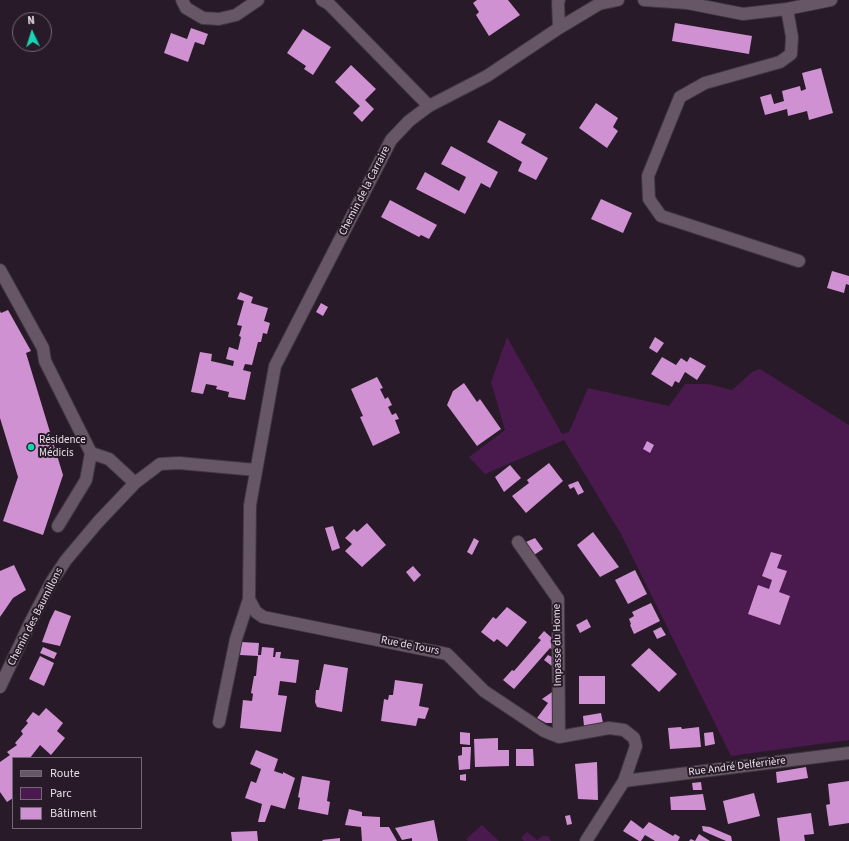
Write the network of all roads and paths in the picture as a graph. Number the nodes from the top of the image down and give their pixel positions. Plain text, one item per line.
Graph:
1 (182, 0) edge
2 (258, 0) edge
3 (322, 0) edge
4 (559, 0) edge
5 (618, 0) edge
6 (644, 0) edge
7 (831, 0) edge
8 (688, 1) edge
9 (786, 9) junction
10 (559, 28) junction
11 (429, 106) junction
12 (798, 261) dead end
13 (0, 270) edge
14 (91, 453) junction
15 (256, 470) junction
16 (135, 483) junction
17 (58, 526) dead end
18 (518, 542) dead end
19 (249, 599) junction
20 (0, 688) edge
21 (219, 722) dead end
22 (559, 738) junction
23 (849, 753) edge
24 (624, 781) junction
25 (586, 841) edge

1 - 2 street
3 - 11 street
4 - 10 street
5 - 10 street, Chemin de la Carraire
6 - 8 street
7 - 9 street
8 - 9 street
9 - 12 street
10 - 11 street, Chemin de la Carraire
11 - 15 street, Chemin de la Carraire
13 - 14 street
14 - 16 street
14 - 17 street
15 - 16 street, Chemin des Baumillons
15 - 19 street
16 - 20 street, Chemin des Baumillons
18 - 22 street, Impasse du Home
19 - 21 street
19 - 22 street, Rue de Tours
22 - 24 street
23 - 24 street, Rue André Delferrière
24 - 25 street

